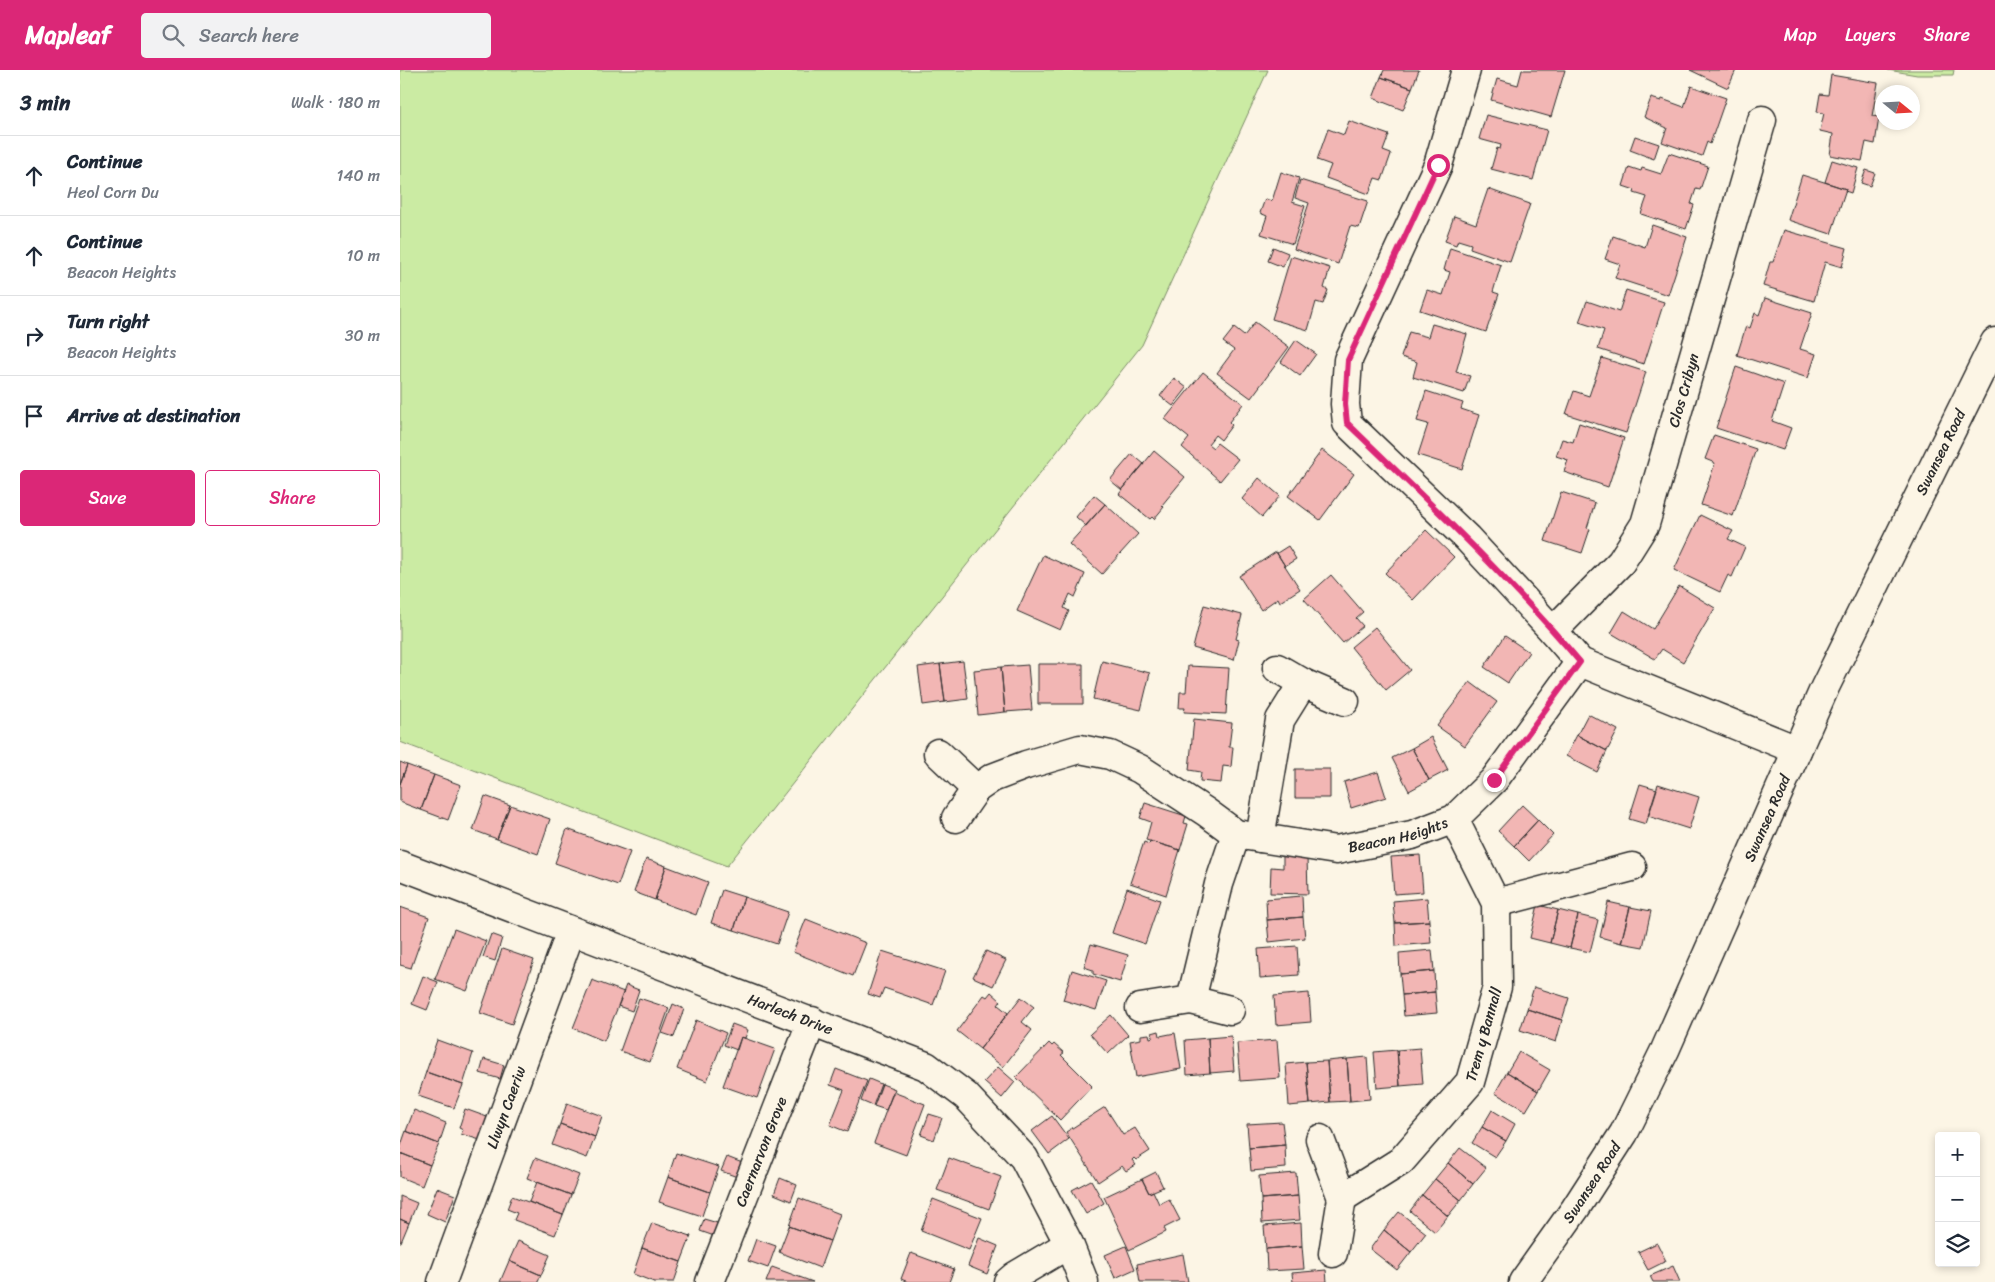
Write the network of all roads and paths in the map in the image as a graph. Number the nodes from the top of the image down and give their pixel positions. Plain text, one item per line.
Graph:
1 (1466, 70) edge
2 (1762, 120) dead end
3 (1995, 342) edge
4 (1553, 631) junction
5 (1580, 662) junction
6 (1277, 668) dead end
7 (1303, 683) junction
8 (1345, 701) dead end
9 (1797, 750) junction
10 (938, 753) dead end
11 (976, 789) junction
12 (956, 818) dead end
13 (1454, 819) junction
14 (1248, 836) junction
15 (400, 865) edge
16 (1632, 868) dead end
17 (1496, 903) junction
18 (571, 931) junction
19 (1191, 1000) junction
20 (1140, 1008) dead end
21 (1230, 1010) dead end
22 (812, 1022) junction
23 (1320, 1139) dead end
24 (1342, 1198) junction
25 (1069, 1244) junction
26 (1333, 1253) dead end
27 (442, 1282) edge
28 (710, 1282) edge
29 (1008, 1282) edge
30 (1084, 1282) edge
31 (1523, 1282) edge

1 - 4 street
2 - 4 street, Clos Cribyn
3 - 9 street, Swansea Road
4 - 5 street
5 - 9 street
5 - 13 street, Beacon Heights
6 - 7 street
7 - 8 street
7 - 14 street
9 - 31 street, Swansea Road
10 - 11 street
11 - 12 street, Beacon Heights
11 - 14 street, Beacon Heights
13 - 14 street, Beacon Heights
13 - 17 street, Trem y Bannall
14 - 19 street
15 - 18 street, Harlech Drive
16 - 17 street
17 - 24 street, Trem y Bannall
18 - 22 street, Harlech Drive
18 - 27 street, Llwyn Caeriw
19 - 20 street
19 - 21 street
22 - 25 street, Harlech Drive
22 - 28 street, Caernarvon Grove
23 - 24 street
24 - 26 street
25 - 29 street
25 - 30 street, Harlech Drive

